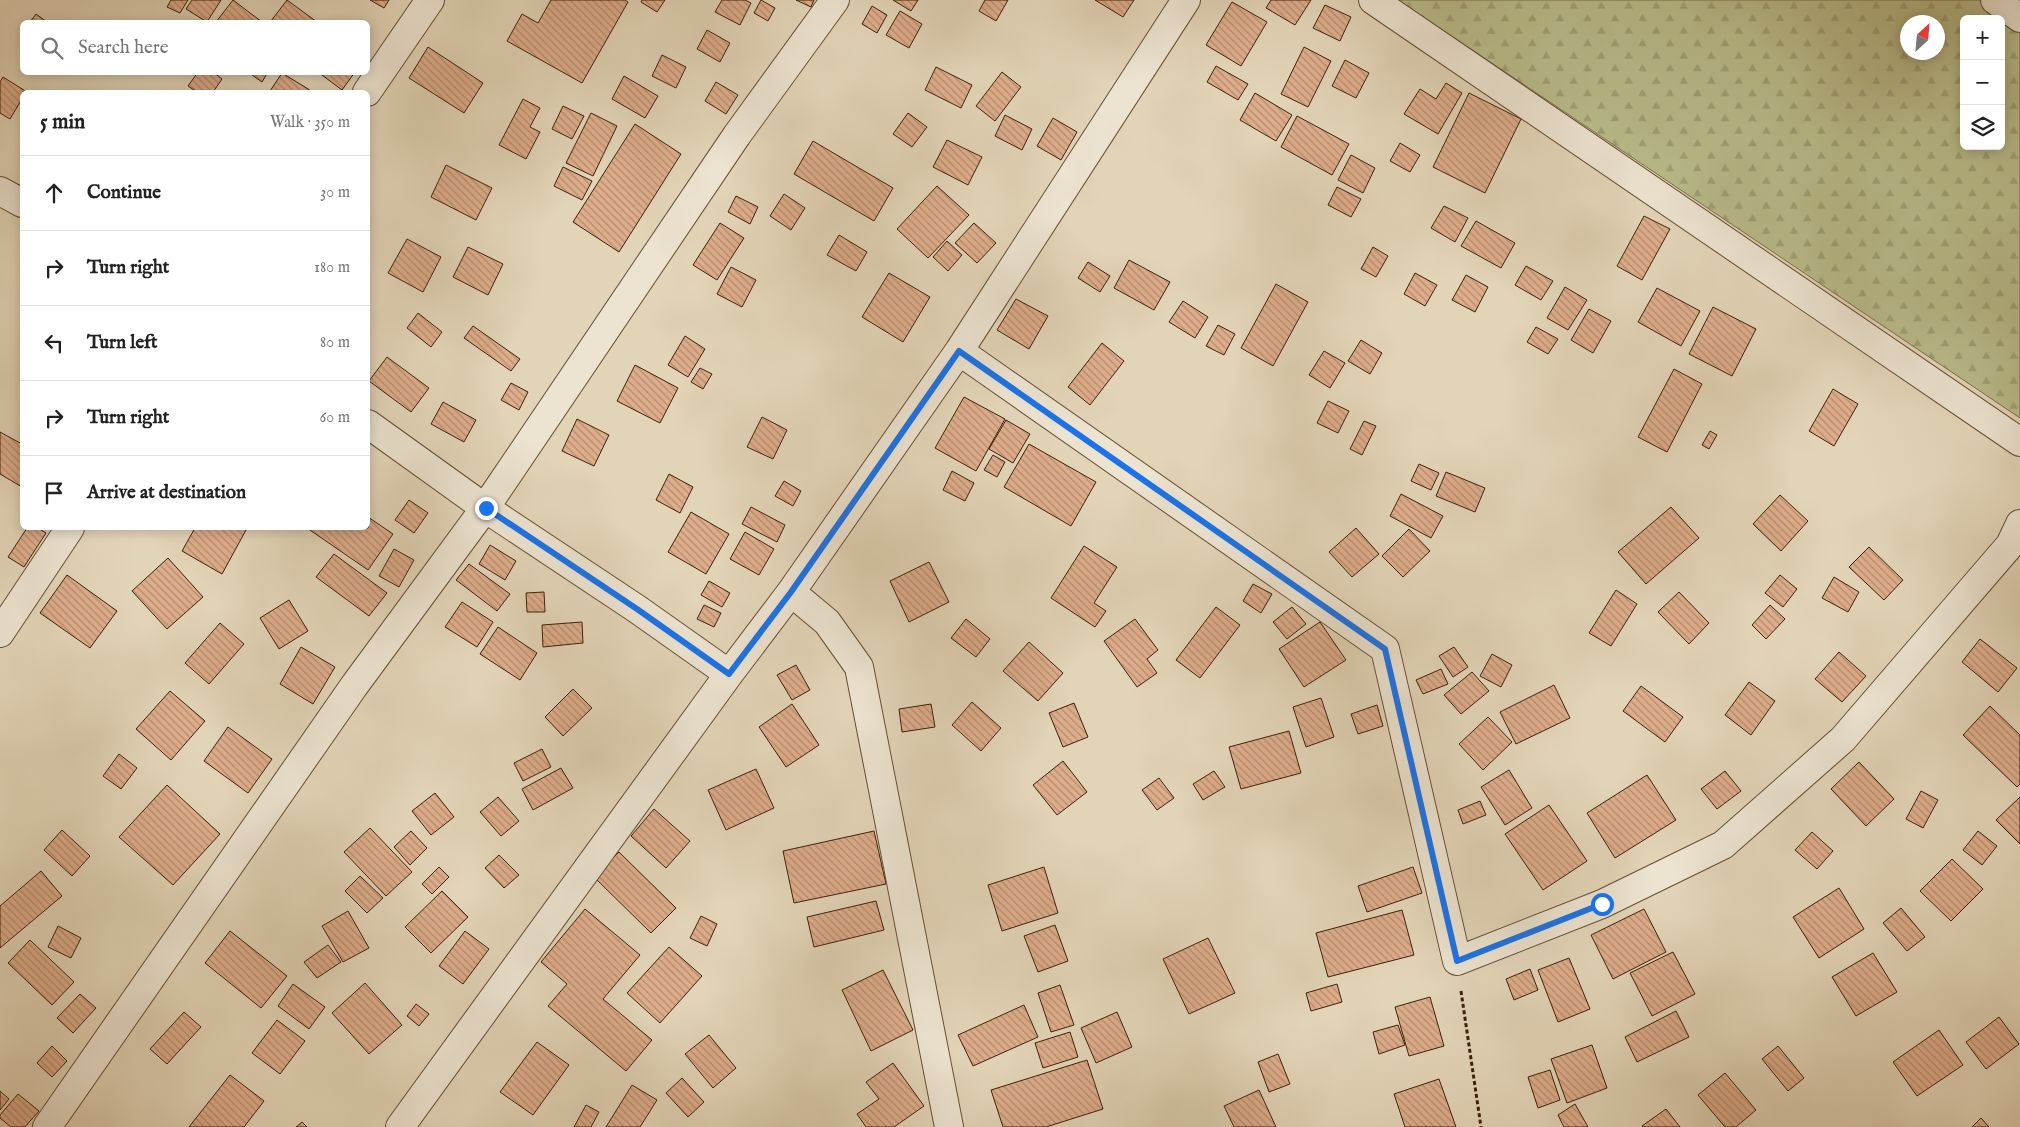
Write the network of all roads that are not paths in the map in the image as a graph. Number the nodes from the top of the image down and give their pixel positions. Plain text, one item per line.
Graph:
1 (430, 0) edge
2 (835, 0) edge
3 (1186, 0) edge
4 (1373, 0) edge
5 (1995, 0) edge
6 (2020, 18) edge
7 (368, 90) edge
8 (0, 191) edge
9 (20, 202) edge
10 (959, 351) junction
11 (370, 425) edge
12 (2020, 442) edge
13 (486, 508) junction
14 (2020, 524) edge
15 (69, 530) edge
16 (791, 592) junction
17 (0, 633) edge
18 (729, 674) junction
19 (47, 1127) edge
20 (400, 1127) edge
21 (948, 1127) edge

1 - 7 street
2 - 13 street
3 - 10 street
4 - 12 street
5 - 6 street
8 - 9 street
10 - 14 street
10 - 16 street
11 - 13 street
13 - 18 street
13 - 19 street
15 - 17 street
16 - 18 street
16 - 21 street
18 - 20 street

